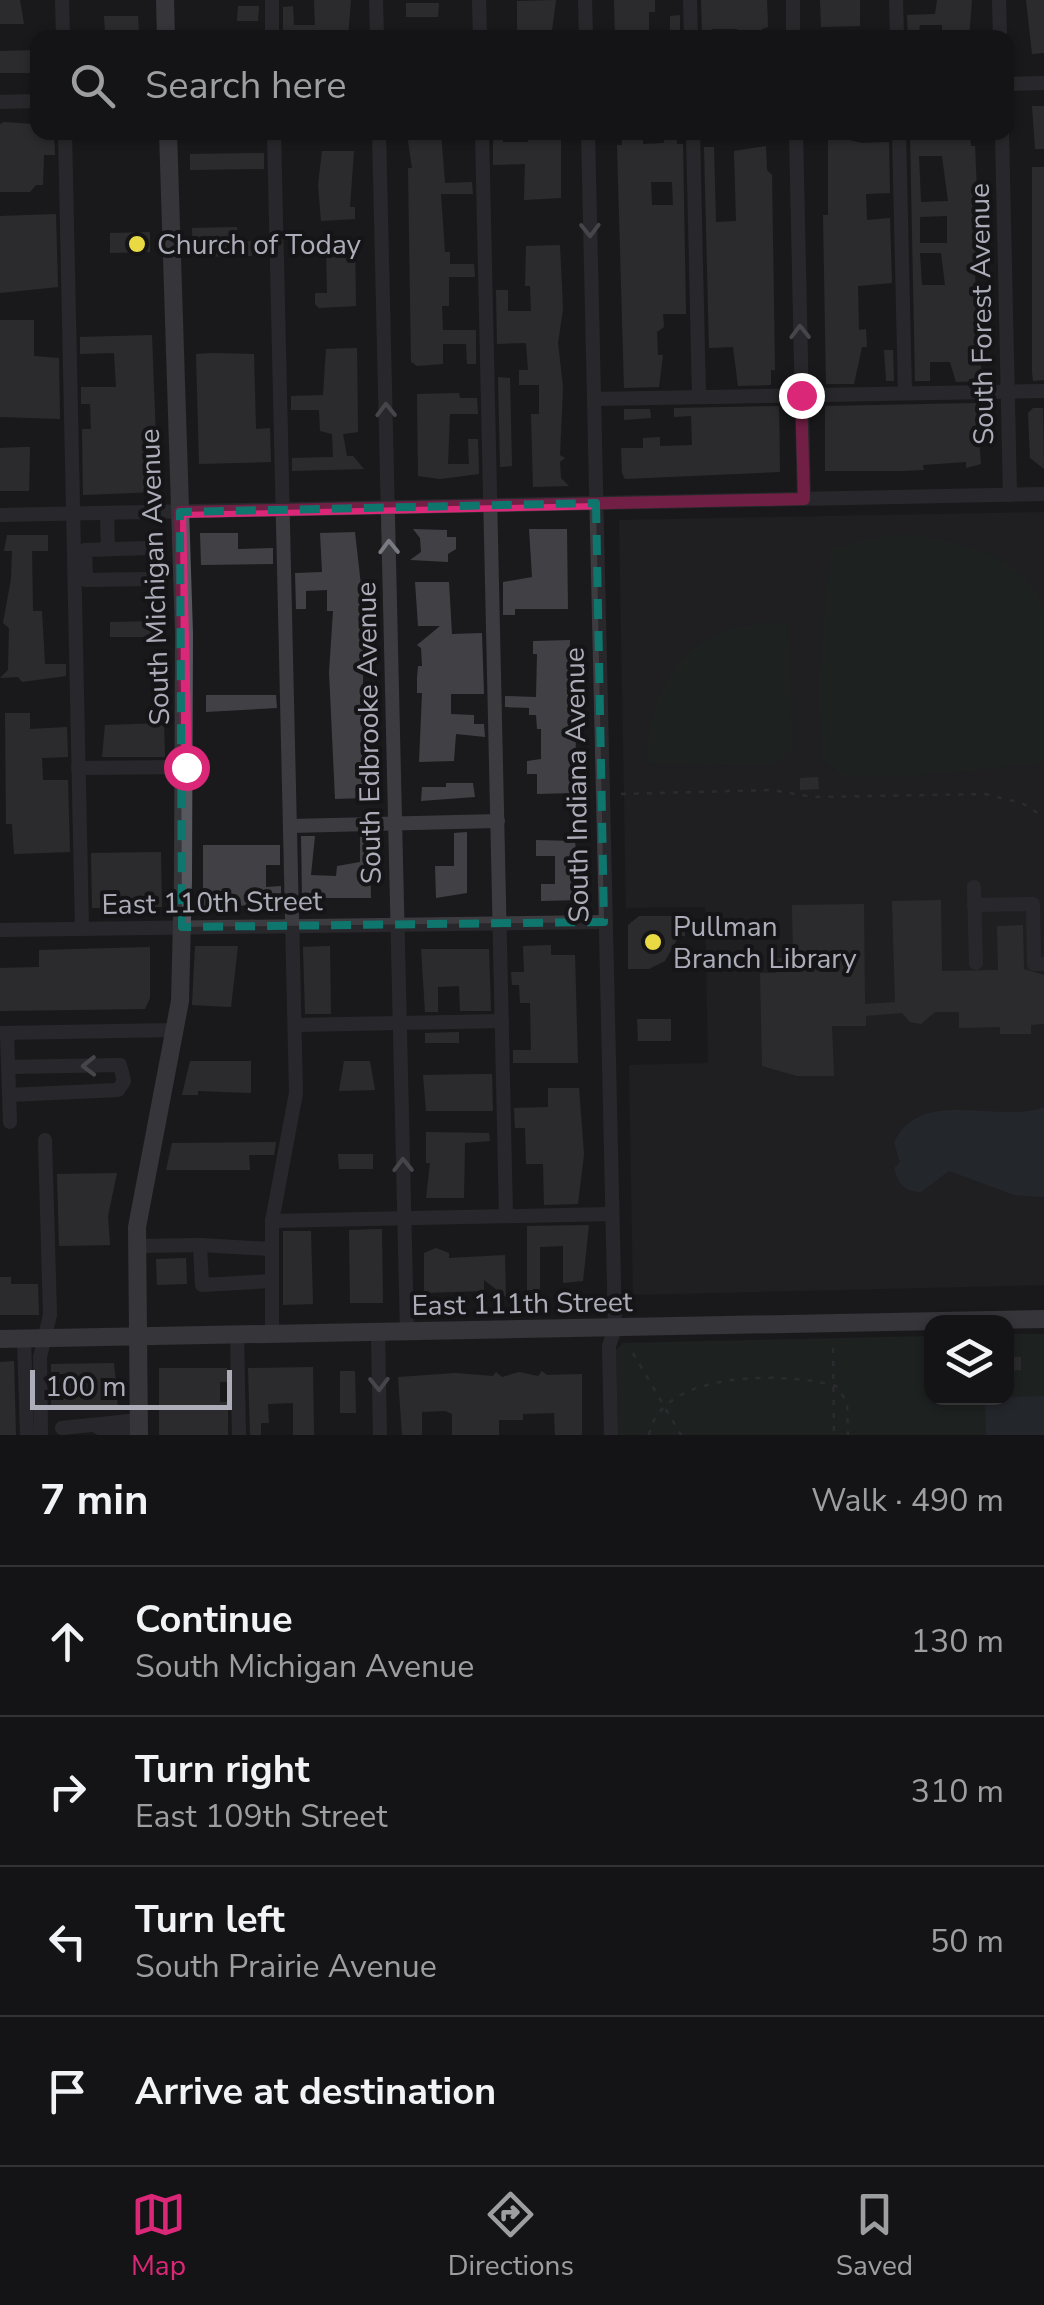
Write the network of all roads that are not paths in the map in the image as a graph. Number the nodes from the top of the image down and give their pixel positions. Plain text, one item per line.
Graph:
1 (62, 0) edge
2 (165, 0) edge
3 (272, 0) edge
4 (376, 0) edge
5 (479, 0) edge
6 (586, 0) edge
7 (690, 0) edge
8 (792, 0) edge
9 (896, 0) edge
10 (999, 0) edge
11 (63, 30) edge
12 (166, 30) edge
13 (272, 30) edge
14 (377, 30) edge
15 (480, 30) edge
16 (586, 30) edge
17 (691, 30) edge
18 (793, 30) edge
19 (897, 30) edge
20 (1000, 30) edge
21 (1044, 83) edge
22 (1014, 84) edge
23 (30, 101) edge
24 (0, 102) edge
25 (65, 140) edge
26 (168, 140) edge
27 (274, 140) edge
28 (379, 140) edge
29 (482, 140) edge
30 (588, 140) edge
31 (693, 140) edge
32 (796, 140) edge
33 (899, 140) edge
34 (1002, 140) edge
35 (1008, 391) junction
36 (1044, 391) edge
37 (905, 393) junction
38 (801, 395) junction
39 (699, 397) junction
40 (594, 399) junction
41 (1044, 494) edge
42 (1010, 495) junction
43 (804, 499) junction
44 (596, 503) junction
45 (490, 506) junction
46 (388, 508) junction
47 (283, 510) junction
48 (180, 512) junction
49 (108, 513) junction
50 (73, 514) junction
51 (0, 515) edge
52 (148, 548) dead end
53 (108, 549) junction
54 (147, 579) dead end
55 (186, 767) junction
56 (78, 768) junction
57 (498, 822) junction
58 (395, 824) junction
59 (290, 826) junction
60 (974, 888) dead end
61 (974, 905) junction
62 (604, 922) junction
63 (500, 923) junction
64 (398, 924) junction
65 (292, 926) junction
66 (182, 927) junction
67 (82, 928) junction
68 (0, 930) edge
69 (976, 964) dead end
70 (1044, 964) edge
71 (502, 1020) junction
72 (400, 1023) junction
73 (295, 1025) junction
74 (176, 1030) junction
75 (3, 1033) edge
76 (8, 1067) junction
77 (9, 1095) junction
78 (10, 1122) dead end
79 (45, 1140) dead end
80 (612, 1214) junction
81 (506, 1216) junction
82 (404, 1218) junction
83 (272, 1221) junction
84 (200, 1245) junction
85 (137, 1246) junction
86 (271, 1250) junction
87 (272, 1281) junction
88 (1044, 1319) edge
89 (615, 1328) junction
90 (407, 1332) junction
91 (378, 1333) junction
92 (272, 1334) junction
93 (237, 1335) junction
94 (138, 1337) junction
95 (44, 1338) junction
96 (0, 1339) edge
97 (24, 1339) junction
98 (62, 1428) dead end
99 (139, 1429) edge
100 (27, 1435) edge
101 (41, 1435) edge
102 (239, 1435) edge
103 (380, 1435) edge
104 (611, 1435) edge

1 - 11 street
2 - 12 main road
3 - 13 street
4 - 14 street
5 - 15 street
6 - 16 street
7 - 17 street
8 - 18 street
9 - 19 street
10 - 20 street
21 - 22 street
23 - 24 street
25 - 50 street
26 - 48 main road, South Michigan Avenue
27 - 47 street
46 -> 28 street, South Edbrooke Avenue
29 - 45 street
30 -> 40 street, South Indiana Avenue
31 - 39 street
38 -> 32 street
33 - 37 street
34 - 35 street, South Forest Avenue
35 - 36 street
35 - 37 street
35 - 42 street, South Forest Avenue
37 - 38 street
38 - 39 street
38 - 43 street
39 - 40 street
40 - 44 street, South Indiana Avenue
41 - 42 street
42 - 43 street
43 - 44 street
44 - 45 street
44 - 62 street, South Indiana Avenue
45 - 46 street
45 - 57 street
46 - 47 street
58 -> 46 street, South Edbrooke Avenue
47 - 48 street
47 - 59 street
48 - 49 street
48 - 55 main road, South Michigan Avenue
49 - 50 street
49 - 53 street
50 - 51 street
50 - 56 street
52 - 53 street
53 - 54 street
55 - 56 street
55 - 66 main road, South Michigan Avenue
56 - 67 street
57 - 58 street
57 - 63 street
58 - 59 street
58 - 64 street, South Edbrooke Avenue
59 - 65 street
60 - 61 street
61 - 69 street
61 - 70 street
62 - 63 street, East 110th Street
62 - 80 street, South Indiana Avenue
63 - 64 street, East 110th Street
63 - 71 street
64 - 65 street, East 110th Street
64 - 72 street, South Edbrooke Avenue
65 - 66 street, East 110th Street
65 - 73 street
66 - 67 street, East 110th Street
66 - 74 main road, South Michigan Avenue
67 - 68 street, East 110th Street
71 - 72 street
71 - 81 street
72 - 73 street
82 -> 72 street, South Edbrooke Avenue
73 - 83 street
74 - 75 street
74 - 85 main road, South Michigan Avenue
75 - 76 street
76 - 77 street
77 -> 76 street
77 - 78 street
79 - 95 street
80 - 81 street
80 - 89 street, South Indiana Avenue
81 - 82 street
82 - 83 street
82 - 90 street, South Edbrooke Avenue
83 - 86 street
84 - 85 street
84 - 86 street
84 - 87 street
85 - 94 main road, South Michigan Avenue
86 - 87 street
87 - 92 street
88 - 89 main road, East 111th Street
89 - 90 main road, East 111th Street
89 - 104 street, South Indiana Avenue
90 - 91 main road, East 111th Street
91 - 92 main road, East 111th Street
91 -> 103 street
92 - 93 main road, East 111th Street
93 - 94 main road, East 111th Street
93 - 102 street
94 - 95 main road, East 111th Street
94 - 99 main road, South Michigan Avenue
95 - 97 main road, East 111th Street
95 - 101 street
96 - 97 main road, East 111th Street
97 - 100 street
98 - 99 street

